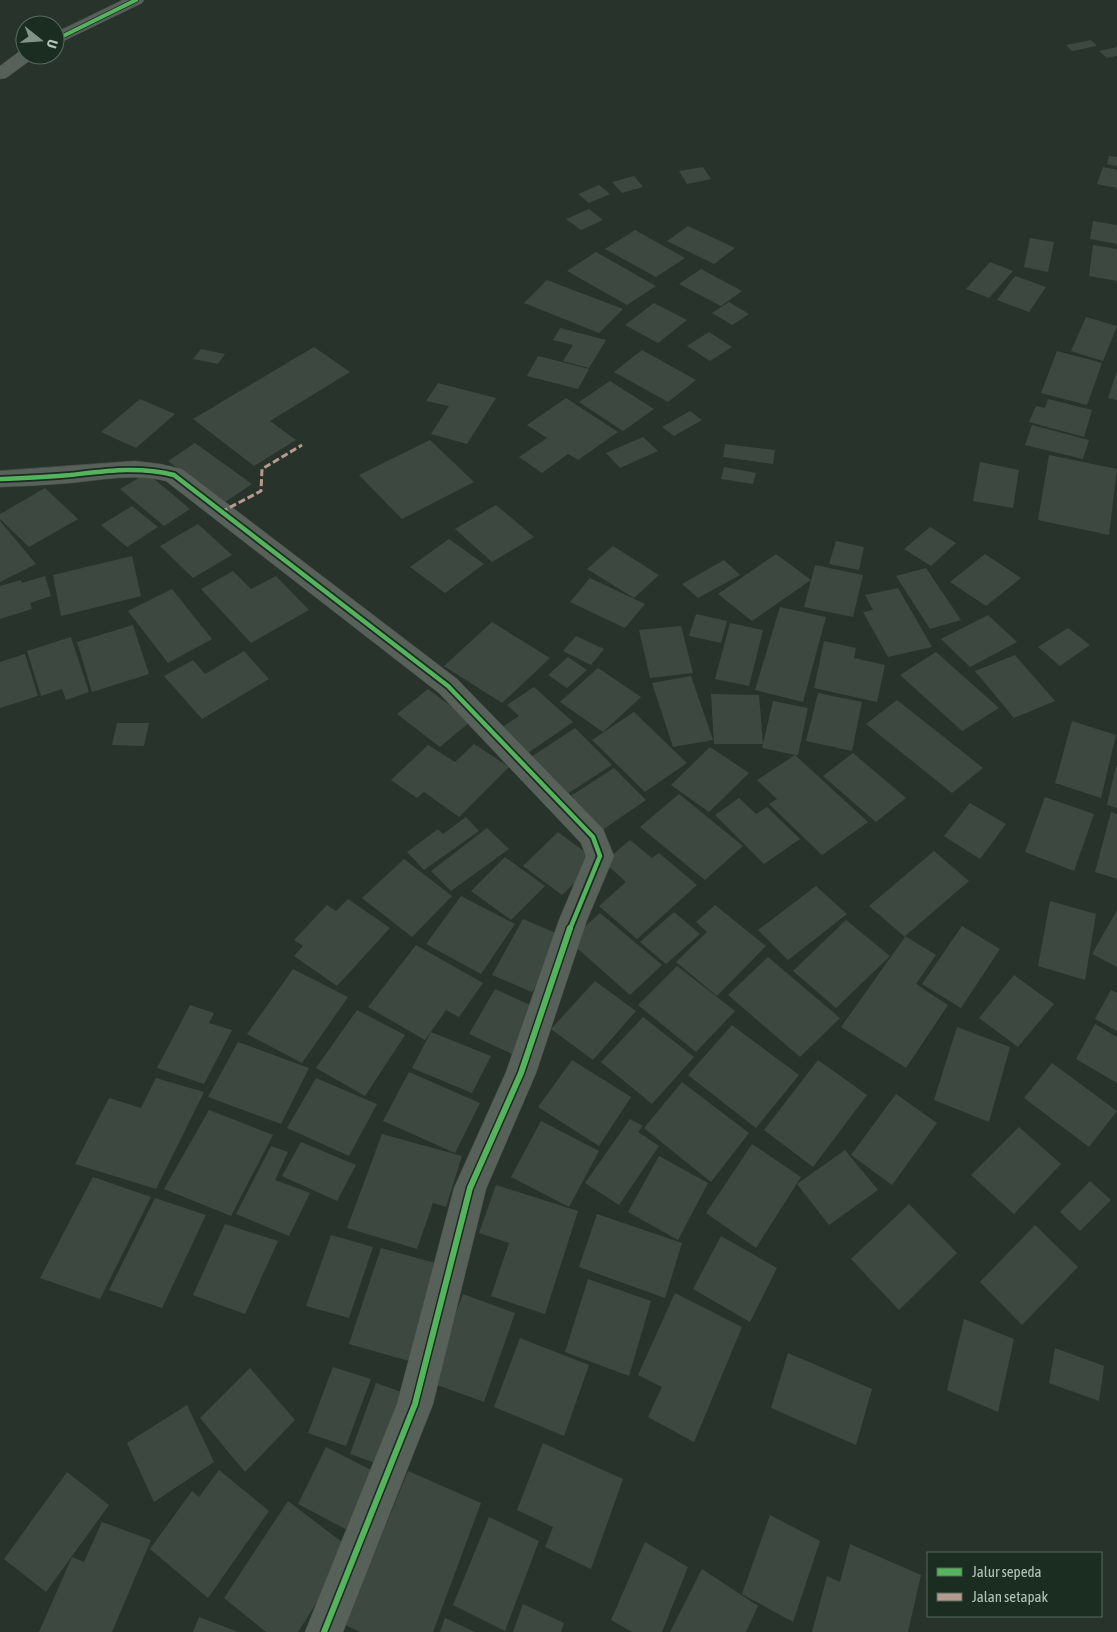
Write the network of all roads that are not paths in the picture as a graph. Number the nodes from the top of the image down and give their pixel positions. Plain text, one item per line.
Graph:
1 (136, 0) edge
2 (65, 35) edge
3 (15, 63) edge
4 (0, 74) edge
5 (0, 479) edge
6 (324, 1632) edge

1 - 2 street
3 - 4 street
5 - 6 street

